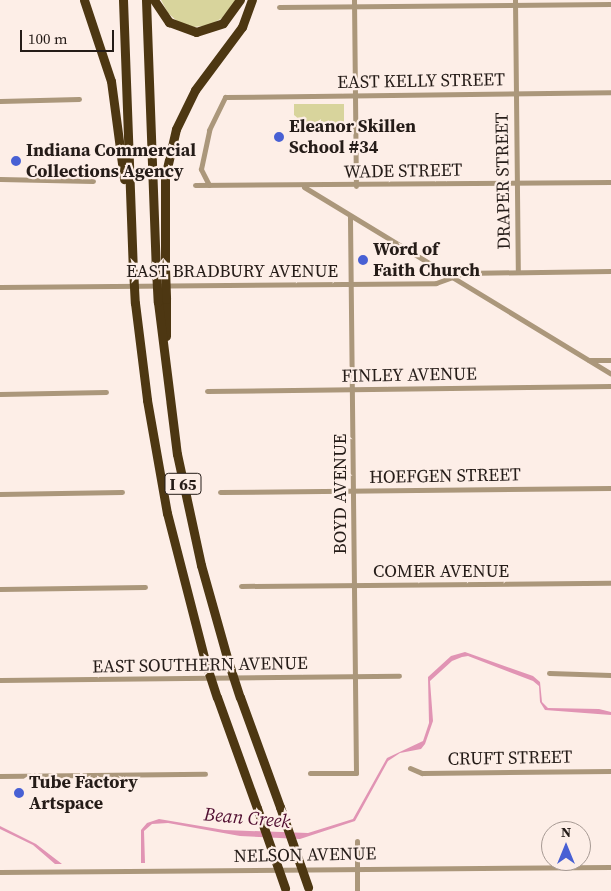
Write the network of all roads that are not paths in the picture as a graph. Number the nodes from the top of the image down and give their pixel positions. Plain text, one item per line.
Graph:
1 (84, 0) edge
2 (123, 0) edge
3 (146, 0) edge
4 (154, 0) edge
5 (240, 0) edge
6 (252, 0) edge
7 (354, 0) edge
8 (515, 2) edge
9 (611, 4) edge
10 (279, 7) dead end
11 (354, 7) junction
12 (611, 92) edge
13 (516, 94) junction
14 (354, 96) junction
15 (80, 100) dead end
16 (0, 101) edge
17 (0, 179) edge
18 (93, 181) dead end
19 (611, 182) edge
20 (517, 183) junction
21 (196, 185) dead end
22 (209, 185) junction
23 (356, 186) junction
24 (303, 187) junction
25 (350, 216) junction
26 (132, 241) junction
27 (161, 269) junction
28 (611, 271) edge
29 (518, 272) junction
30 (451, 278) junction
31 (352, 284) junction
32 (0, 287) edge
33 (589, 360) junction
34 (611, 360) edge
35 (611, 374) edge
36 (611, 386) edge
37 (353, 390) junction
38 (207, 391) dead end
39 (106, 392) dead end
40 (0, 394) edge
41 (611, 488) edge
42 (353, 491) junction
43 (122, 492) dead end
44 (220, 492) dead end
45 (0, 494) edge
46 (611, 583) edge
47 (354, 585) junction
48 (241, 586) dead end
49 (145, 587) dead end
50 (0, 589) edge
51 (549, 673) dead end
52 (611, 675) edge
53 (399, 676) dead end
54 (355, 677) junction
55 (0, 680) edge
56 (410, 768) dead end
57 (611, 771) edge
58 (310, 773) dead end
59 (205, 774) dead end
60 (0, 776) edge
61 (357, 841) dead end
62 (611, 867) edge
63 (357, 868) junction
64 (0, 872) edge
65 (286, 889) edge
66 (309, 889) edge
67 (357, 891) edge

1 - 26 highway
2 - 26 highway, I 65
3 - 27 highway, I 65
4 - 5 highway
6 - 27 highway
7 - 11 street
8 - 9 street
8 - 11 street
8 - 13 street, DRAPER STREET
10 - 11 street
11 - 14 street
12 - 13 street, EAST KELLY STREET
13 - 14 street, EAST KELLY STREET
13 - 20 street, DRAPER STREET
14 - 22 street, EAST KELLY STREET
14 - 23 street
15 - 16 street
17 - 18 street
19 - 20 street, WADE STREET
20 - 23 street, WADE STREET
20 - 29 street, DRAPER STREET
21 - 22 street, WADE STREET
22 - 24 street, WADE STREET
23 - 24 street, WADE STREET
24 - 25 street
25 - 30 street
25 - 31 street, BOYD AVENUE
26 - 65 highway, I 65, bridge
27 - 66 highway, I 65, bridge
28 - 29 street, EAST BRADBURY AVENUE
29 - 30 street, EAST BRADBURY AVENUE
30 - 31 street, EAST BRADBURY AVENUE
30 - 33 street
31 - 32 street, EAST BRADBURY AVENUE
31 - 37 street, BOYD AVENUE
33 - 34 street
33 - 35 street
36 - 37 street, FINLEY AVENUE
37 - 38 street, FINLEY AVENUE
37 - 42 street, BOYD AVENUE
39 - 40 street
41 - 42 street, HOEFGEN STREET
42 - 44 street, HOEFGEN STREET
42 - 47 street, BOYD AVENUE
43 - 45 street
46 - 47 street, COMER AVENUE
47 - 48 street, COMER AVENUE
47 - 54 street, BOYD AVENUE
49 - 50 street
51 - 52 street
53 - 54 street, EAST SOUTHERN AVENUE
54 - 55 street, EAST SOUTHERN AVENUE
54 - 58 street, BOYD AVENUE
56 - 57 street, CRUFT STREET
59 - 60 street
61 - 63 street
62 - 63 street, NELSON AVENUE
63 - 64 street, NELSON AVENUE
63 - 67 street

